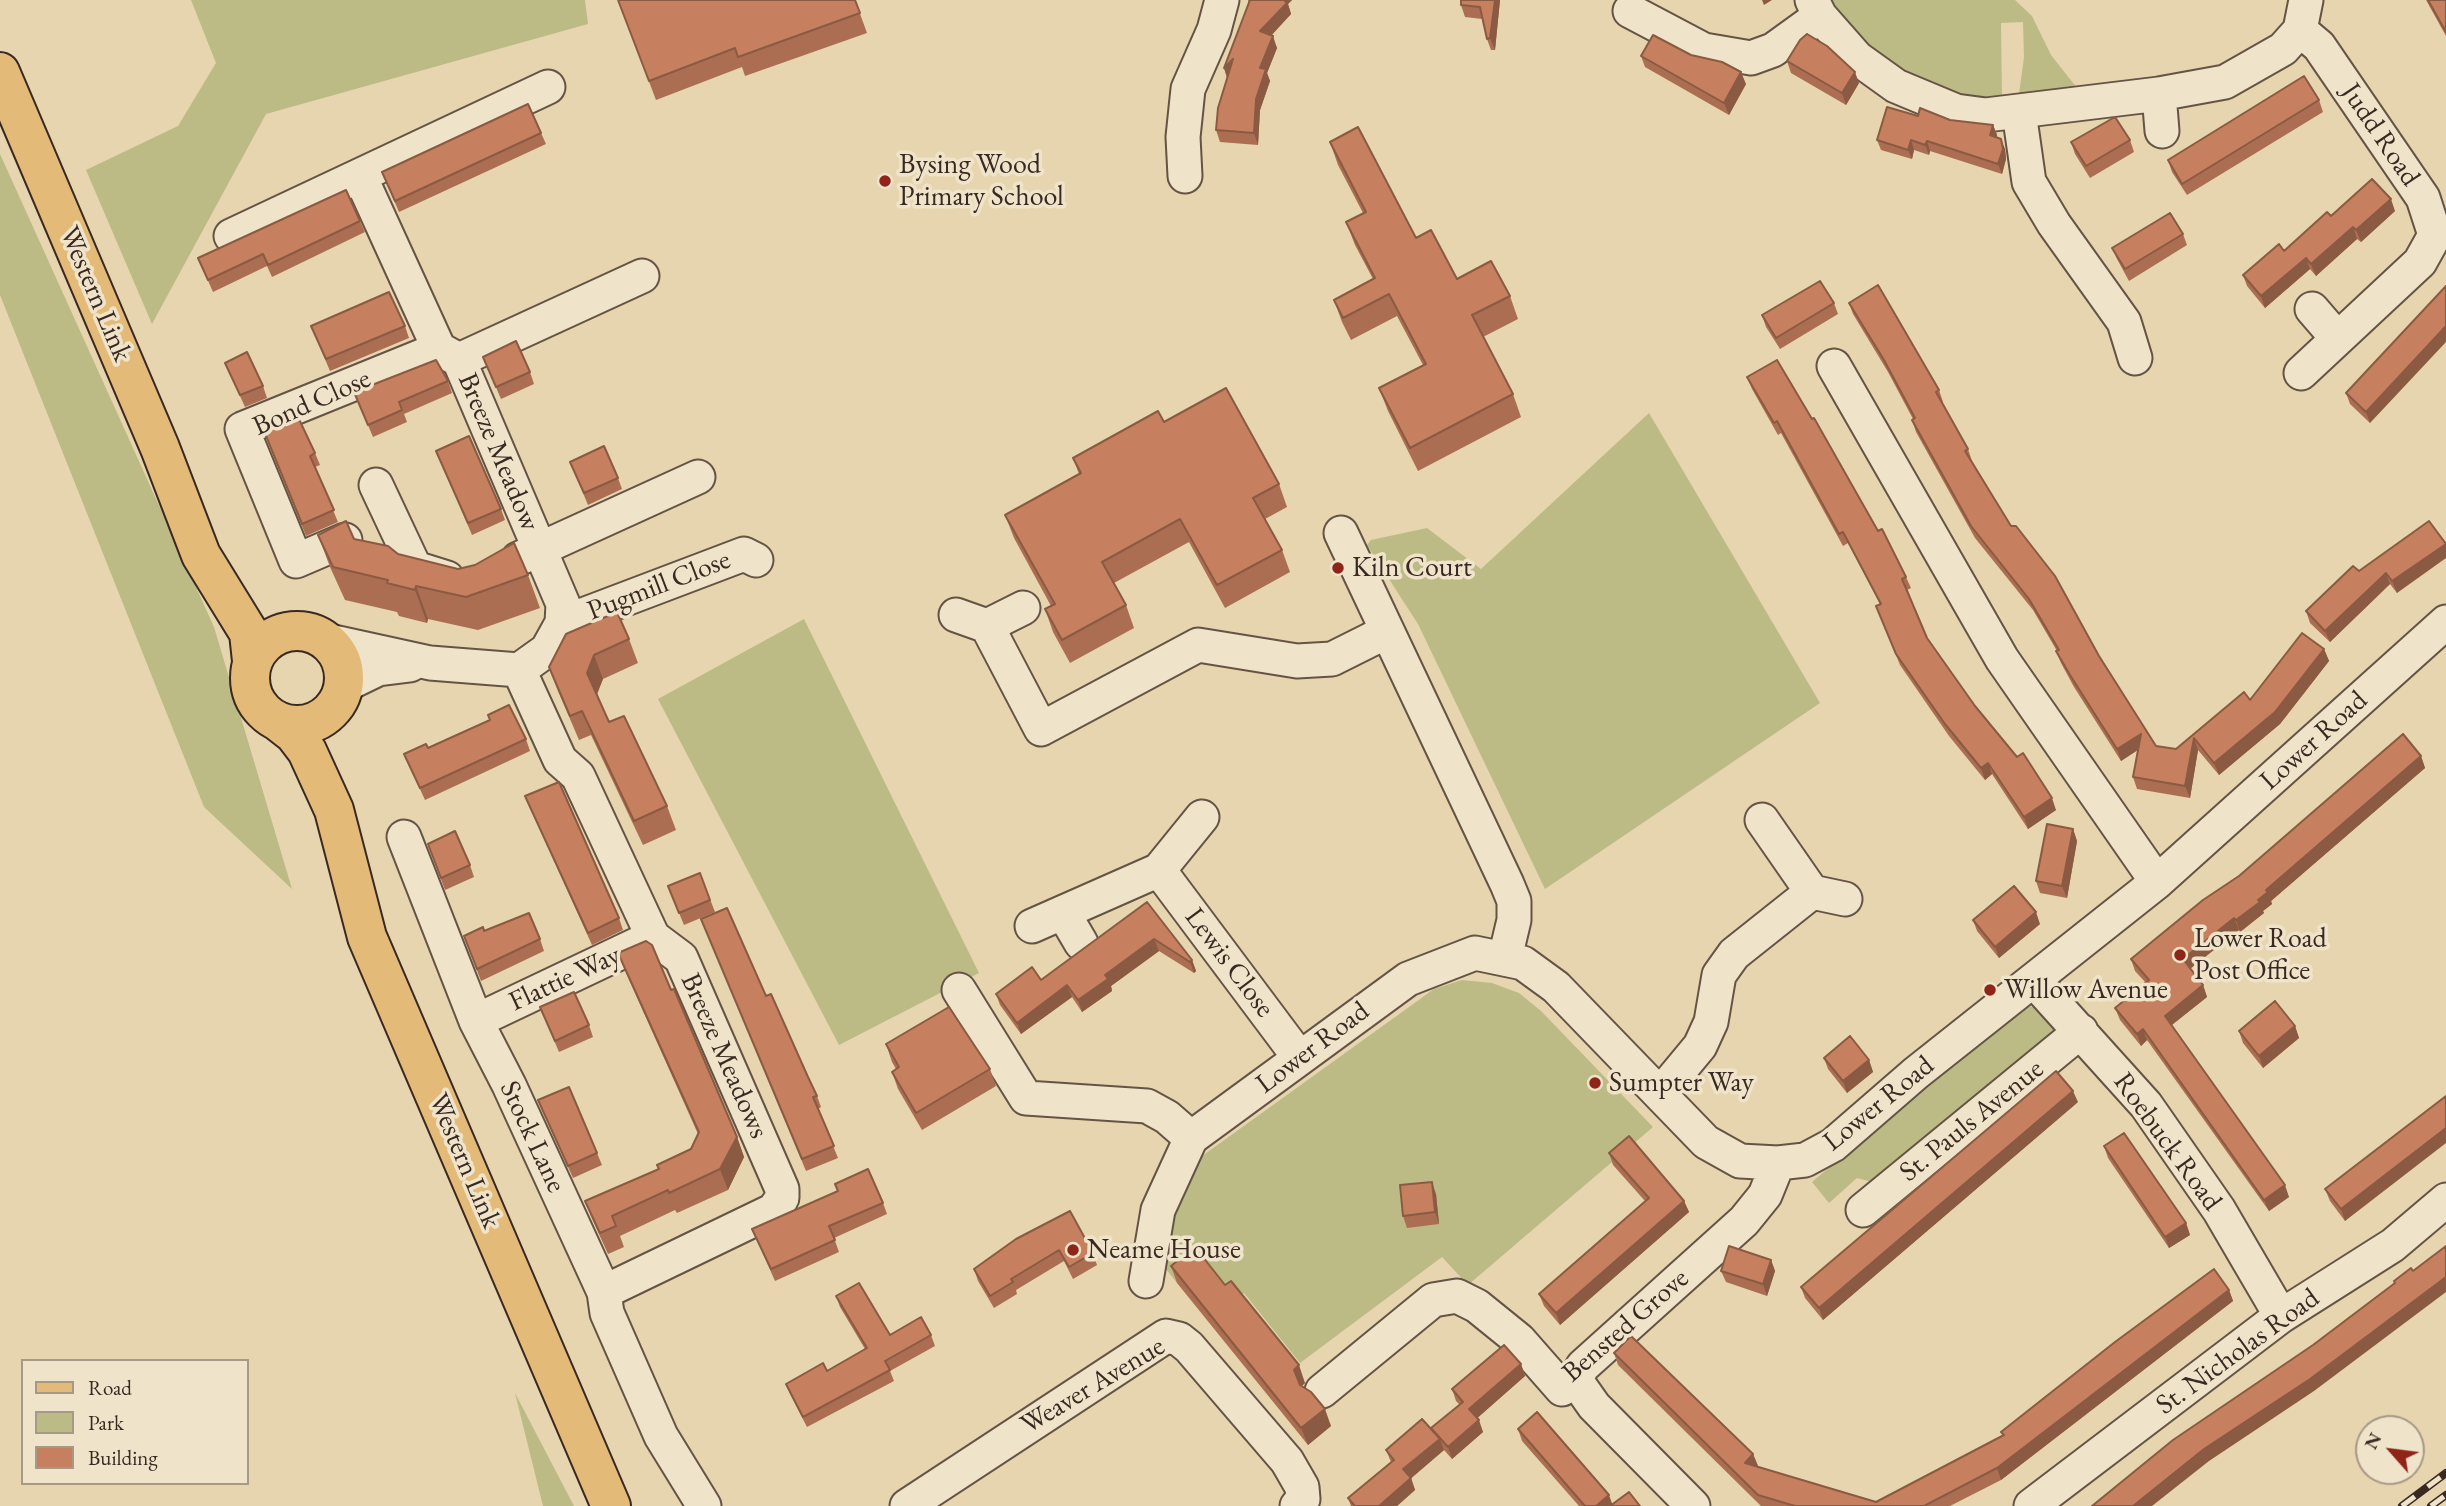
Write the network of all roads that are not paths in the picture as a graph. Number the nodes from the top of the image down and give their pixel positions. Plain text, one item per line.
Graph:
1 (1222, 0) edge
2 (1816, 8) edge
3 (1630, 11) dead end
4 (1667, 13) edge
5 (2303, 15) edge
6 (0, 72) edge
7 (548, 87) dead end
8 (2159, 94) junction
9 (2019, 112) junction
10 (2162, 131) dead end
11 (360, 176) junction
12 (1185, 176) dead end
13 (231, 236) dead end
14 (642, 276) dead end
15 (2312, 309) dead end
16 (2337, 338) junction
17 (449, 355) junction
18 (2135, 358) dead end
19 (1834, 366) dead end
20 (2301, 373) dead end
21 (698, 477) dead end
22 (376, 485) dead end
23 (188, 518) junction
24 (1342, 533) dead end
25 (345, 540) edge
26 (537, 548) junction
27 (756, 560) dead end
28 (1023, 608) dead end
29 (956, 615) dead end
30 (2446, 622) edge
31 (562, 623) junction
32 (987, 626) junction
33 (1386, 632) junction
34 (309, 635) junction
35 (252, 661) junction
36 (430, 663) junction
37 (519, 670) junction
38 (340, 694) junction
39 (276, 720) junction
40 (334, 810) junction
41 (1202, 817) dead end
42 (1762, 820) dead end
43 (404, 837) dead end
44 (1159, 870) junction
45 (2157, 882) junction
46 (1812, 892) junction
47 (1845, 899) dead end
48 (1063, 914) junction
49 (1032, 926) dead end
50 (653, 937) junction
51 (1081, 943) dead end
52 (1505, 958) junction
53 (2035, 982) junction
54 (959, 990) dead end
55 (476, 1021) junction
56 (2081, 1031) junction
57 (1299, 1057) junction
58 (1661, 1093) junction
59 (1191, 1138) junction
60 (1778, 1163) junction
61 (2446, 1200) edge
62 (1863, 1210) dead end
63 (1146, 1282) dead end
64 (604, 1292) junction
65 (2281, 1316) junction
66 (1575, 1379) junction
67 (1322, 1391) dead end
68 (1300, 1502) edge
69 (611, 1506) edge
70 (704, 1506) edge
71 (907, 1506) edge
72 (1693, 1506) edge
73 (2031, 1506) edge

1 - 12 street
2 - 4 street
2 - 9 street
3 - 4 street
5 - 8 street
5 - 16 street, Judd Road
6 - 23 main road, Western Link
7 - 11 street
8 - 9 street
8 - 10 street
9 - 18 street
11 - 13 street
11 - 17 street, Breeze Meadow
14 - 17 street
15 - 16 street
16 - 20 street, Judd Road
17 - 25 street, Bond Close
17 - 26 street, Breeze Meadow
19 - 45 street
21 - 26 street
22 - 26 street, Breeze Meadow
23 - 34 main road, Western Link
23 - 35 main road, Western Link
24 - 33 street
26 - 31 street, Breeze Meadow
27 - 31 street, Pugmill Close
28 - 32 street
29 - 32 street
30 - 45 street, Lower Road
31 - 37 street
32 - 33 street
33 - 52 street
34 - 35 main road
34 - 36 street
34 - 38 main road
35 - 39 main road
36 - 37 street
36 - 38 street
37 - 50 street, Breeze Meadows
38 - 39 main road
38 - 40 main road, Western Link
39 - 40 main road, Western Link
40 - 69 main road, Western Link
41 - 44 street
42 - 46 street
43 - 55 street, Stock Lane
44 - 48 street
44 - 57 street, Lewis Close
45 - 53 street, Lower Road
46 - 47 street
46 - 58 street
48 - 49 street
48 - 51 street
50 - 55 street, Flattie Way
50 - 64 street, Breeze Meadows
52 - 57 street, Lower Road
52 - 58 street, Lower Road
53 - 56 street, Roebuck Road
53 - 60 street, Lower Road
54 - 59 street
55 - 64 street, Stock Lane
56 - 62 street, St. Pauls Avenue
56 - 65 street, Roebuck Road
57 - 59 street, Lower Road
58 - 60 street, Lower Road
59 - 63 street, Lower Road
60 - 66 street, Bensted Grove
61 - 65 street, St. Nicholas Road
64 - 70 street, Stock Lane
65 - 73 street, St. Nicholas Road
66 - 67 street, Bensted Grove
66 - 72 street
68 - 71 street, Weaver Avenue

